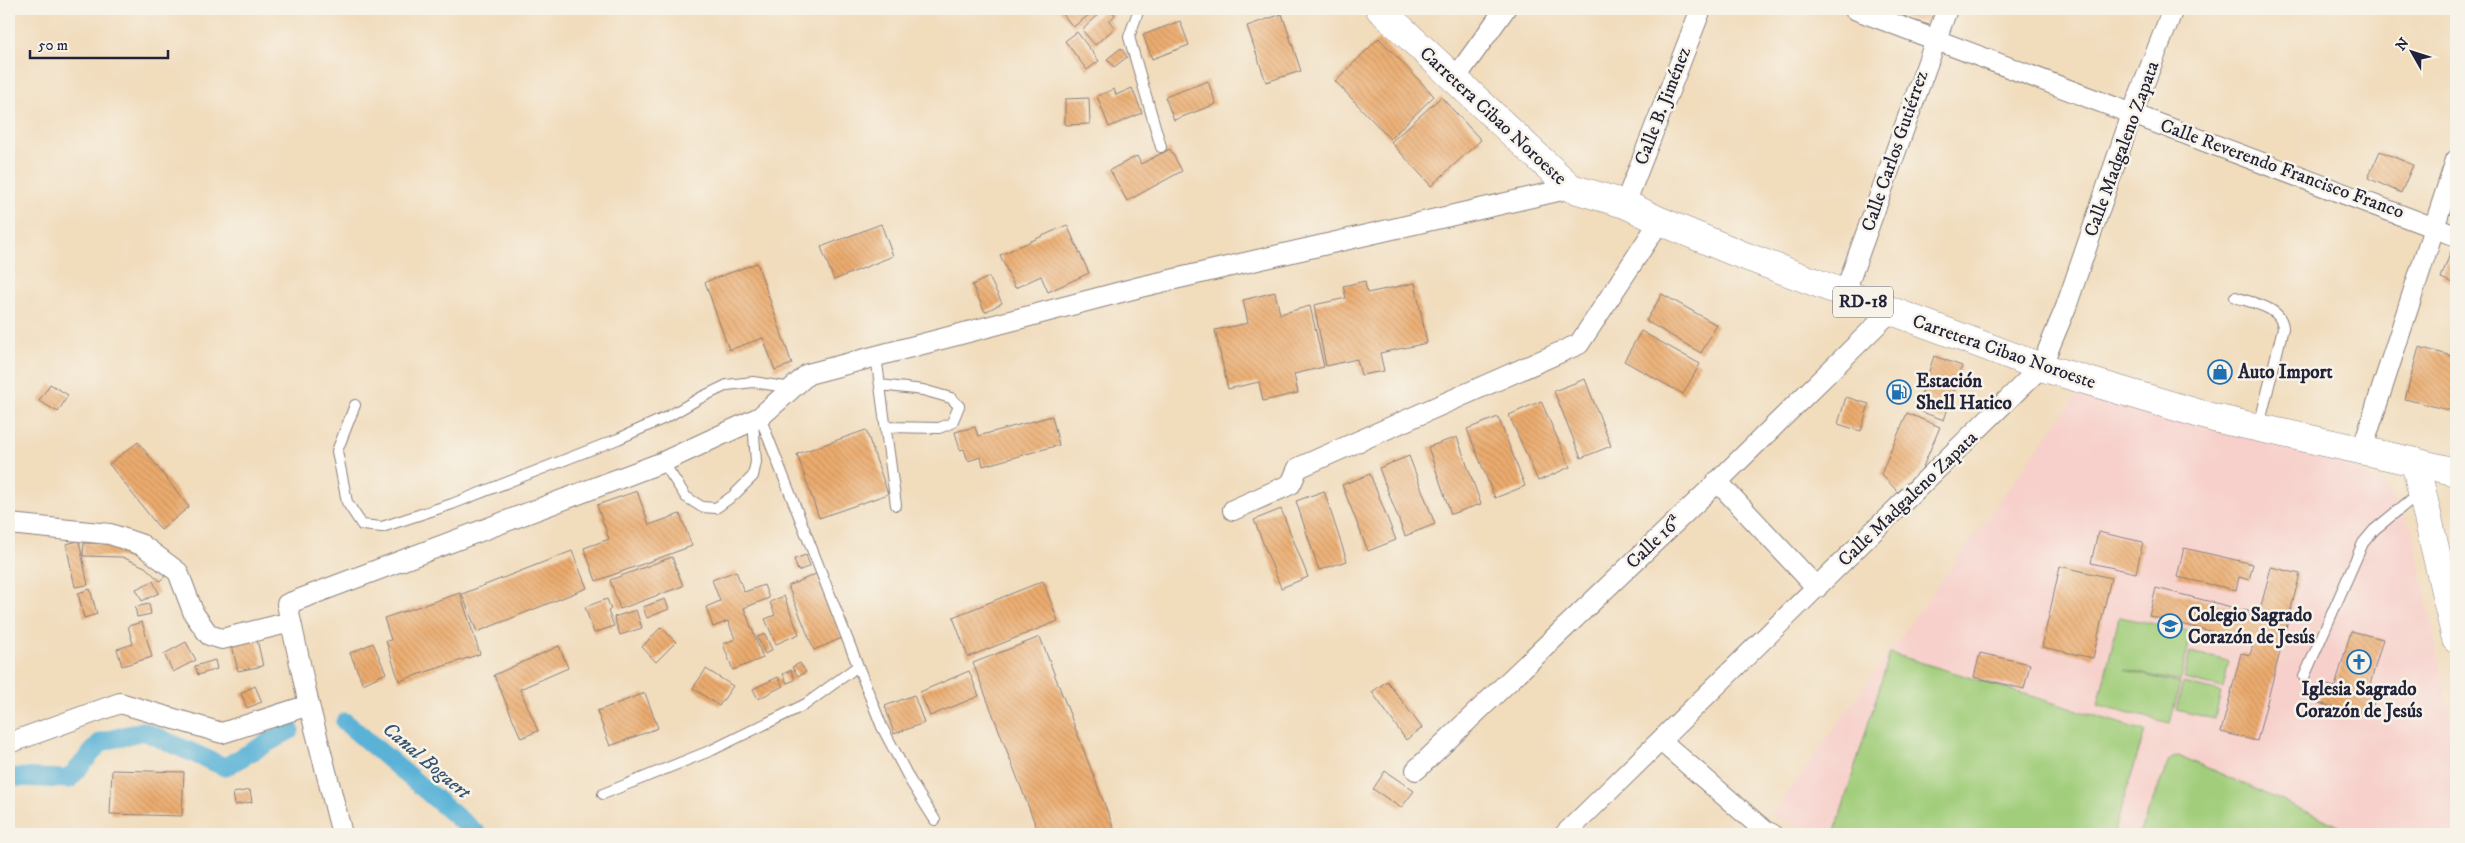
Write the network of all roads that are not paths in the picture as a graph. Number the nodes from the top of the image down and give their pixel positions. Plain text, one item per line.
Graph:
1 (1139, 9) edge
2 (1380, 9) edge
3 (1505, 9) edge
4 (1701, 9) edge
5 (1854, 9) edge
6 (1947, 9) edge
7 (2173, 9) edge
8 (1934, 40) junction
9 (1454, 80) junction
10 (2132, 114) junction
11 (1161, 147) dead end
12 (2456, 160) edge
13 (1570, 188) junction
14 (1625, 204) junction
15 (1660, 221) junction
16 (2433, 226) junction
17 (2456, 236) edge
18 (1844, 295) junction
19 (2235, 297) dead end
20 (1890, 312) junction
21 (876, 356) junction
22 (2041, 367) junction
23 (880, 384) junction
24 (792, 388) junction
25 (355, 405) dead end
26 (756, 419) junction
27 (2259, 427) junction
28 (887, 428) junction
29 (2362, 450) junction
30 (663, 462) junction
31 (2415, 462) junction
32 (2456, 472) edge
33 (1717, 481) junction
34 (2422, 491) junction
35 (896, 506) dead end
36 (1233, 510) dead end
37 (9, 524) edge
38 (1816, 588) junction
39 (291, 622) junction
40 (2456, 639) edge
41 (858, 666) junction
42 (2304, 677) dead end
43 (309, 705) junction
44 (1661, 741) junction
45 (9, 743) edge
46 (1416, 770) dead end
47 (603, 794) dead end
48 (935, 820) dead end
49 (1766, 833) edge
50 (342, 834) edge
51 (1565, 834) edge

1 - 11 lane
2 - 9 main road, Carretera Cibao Noroeste / RD-18
3 - 9 street
4 - 14 street, Calle B. Jiménez
5 - 8 street, Calle Reverendo Francisco Franco
6 - 8 street, Calle Carlos Gutiérrez
7 - 10 street, Calle Madgaleno Zapata
8 - 10 street, Calle Reverendo Francisco Franco
8 - 18 street, Calle Carlos Gutiérrez
9 - 13 main road, Carretera Cibao Noroeste / RD-18
10 - 16 street, Calle Reverendo Francisco Franco
10 - 22 street, Calle Madgaleno Zapata
12 - 16 street
13 - 14 main road, Carretera Cibao Noroeste / RD-18
13 - 21 street
14 - 15 main road, Carretera Cibao Noroeste / RD-18
15 - 18 main road, Carretera Cibao Noroeste / RD-18
15 - 36 street
16 - 17 street, Calle Reverendo Francisco Franco
16 - 29 street
18 - 20 main road, Carretera Cibao Noroeste / RD-18
19 - 27 lane
20 - 22 main road, Carretera Cibao Noroeste / RD-18
20 - 33 street, Calle 16ª
21 - 23 lane
21 - 24 street
22 - 27 main road, Carretera Cibao Noroeste / RD-18
22 - 38 street, Calle Madgaleno Zapata
23 - 28 lane
23 - 28 lane
24 - 25 lane
24 - 26 street
26 - 30 street
26 - 30 lane
26 - 41 lane
27 - 29 main road, Carretera Cibao Noroeste / RD-18
28 - 35 lane
29 - 31 main road, Carretera Cibao Noroeste / RD-18
30 - 39 street
31 - 32 main road, RD-18
31 - 34 main road
33 - 38 street
33 - 46 street, Calle 16ª
34 - 40 main road
34 - 42 lane
37 - 39 street
38 - 44 street, Calle Madgaleno Zapata
39 - 43 street
41 - 47 lane
41 - 48 lane
43 - 45 street
43 - 50 street
44 - 49 street
44 - 51 street, Calle Madgaleno Zapata

